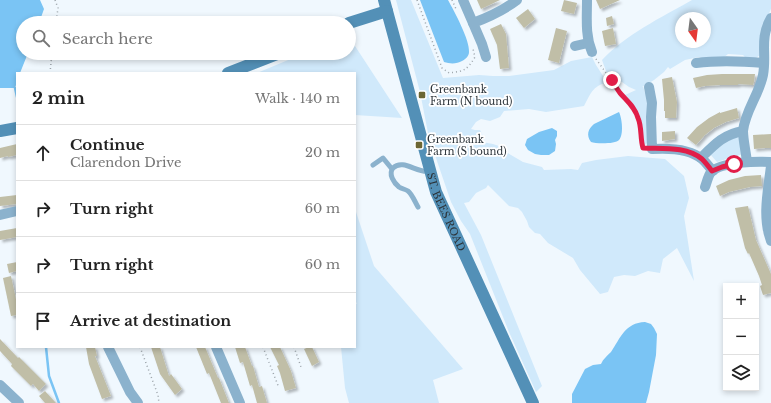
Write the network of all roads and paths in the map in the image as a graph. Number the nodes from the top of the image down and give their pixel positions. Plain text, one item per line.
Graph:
1 (55, 0) edge
2 (417, 0) edge
3 (452, 0) edge
4 (463, 0) edge
5 (517, 0) edge
6 (587, 0) edge
7 (386, 5) edge
8 (457, 10) dead end
9 (57, 16) edge
10 (771, 18) edge
11 (356, 20) edge
12 (474, 23) junction
13 (472, 46) dead end
14 (575, 46) dead end
15 (590, 48) junction
16 (486, 56) dead end
17 (51, 60) edge
18 (262, 60) edge
19 (696, 63) dead end
20 (764, 63) junction
21 (50, 72) edge
22 (231, 72) edge
23 (649, 87) dead end
24 (16, 128) edge
25 (0, 131) edge
26 (743, 131) junction
27 (652, 149) junction
28 (701, 158) junction
29 (747, 162) junction
30 (771, 162) edge
31 (373, 164) dead end
32 (771, 166) edge
33 (392, 169) junction
34 (430, 171) junction
35 (712, 171) junction
36 (705, 187) dead end
37 (418, 207) dead end
38 (16, 211) edge
39 (0, 214) edge
40 (771, 241) edge
41 (108, 348) edge
42 (140, 348) edge
43 (216, 348) edge
44 (263, 348) edge
45 (294, 348) edge
46 (301, 367) dead end
47 (0, 385) edge
48 (279, 388) dead end
49 (19, 403) edge
50 (138, 403) edge
51 (159, 403) edge
52 (240, 403) edge
53 (533, 403) edge

1 - 9 path
2 - 13 path
3 - 8 path
4 - 12 street
5 - 12 street
6 - 15 street
7 - 11 main road
7 - 34 main road, ST. BEES ROAD
10 - 20 street
12 - 16 street
14 - 15 street
15 - 27 path
17 - 21 path
18 - 22 main road
19 - 20 street
20 - 26 street
23 - 27 street
24 - 25 main road
26 - 28 street
26 - 29 street
27 - 28 street
28 - 35 street
29 - 30 street
29 - 35 street
31 - 33 lane
32 - 40 street
33 - 34 lane
33 - 37 lane
34 - 53 main road, ST. BEES ROAD
35 - 36 street
38 - 39 street
41 - 50 street
42 - 51 path
43 - 52 street
44 - 48 path
45 - 46 path
47 - 49 street

